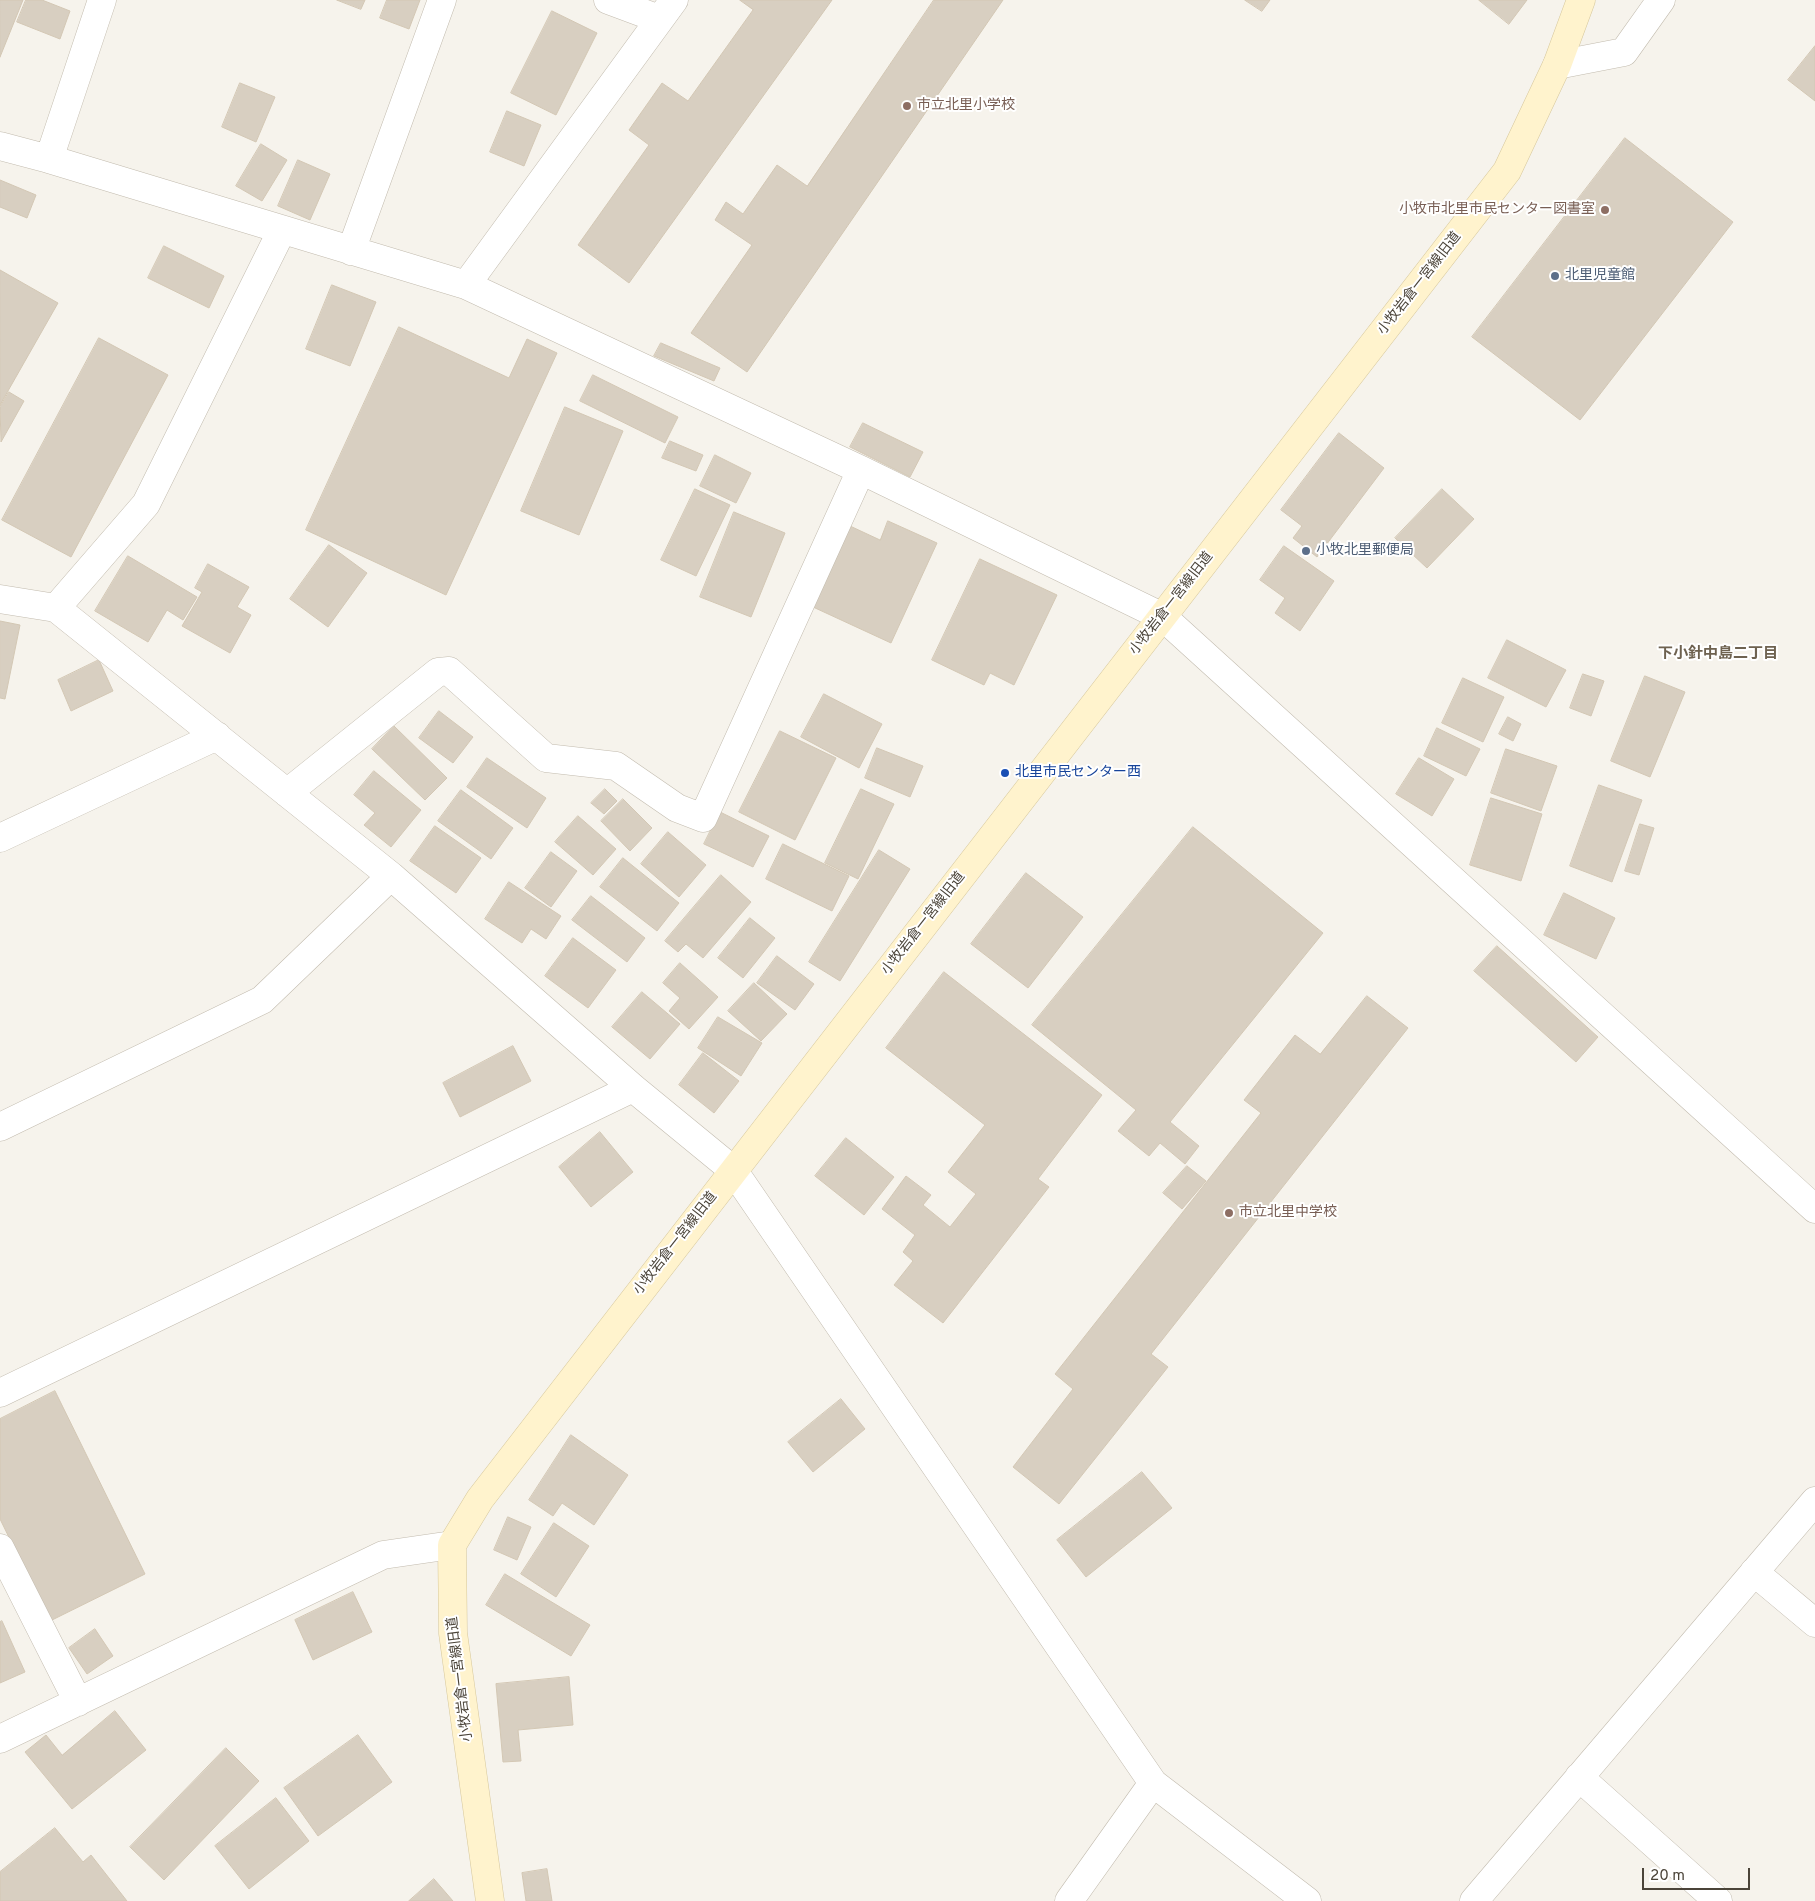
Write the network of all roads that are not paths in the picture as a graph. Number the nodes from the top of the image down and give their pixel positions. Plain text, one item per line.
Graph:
1 (102, 0) edge
2 (442, 0) edge
3 (608, 0) edge
4 (1581, 0) edge
5 (1661, 0) edge
6 (667, 10) edge
7 (1558, 65) junction
8 (0, 146) edge
9 (49, 159) junction
10 (282, 230) junction
11 (351, 251) junction
12 (466, 285) junction
13 (861, 470) junction
14 (0, 599) edge
15 (56, 608) junction
16 (1163, 617) junction
17 (217, 736) junction
18 (288, 793) junction
19 (0, 838) edge
20 (391, 876) junction
21 (633, 1088) junction
22 (0, 1127) edge
23 (733, 1170) junction
24 (1815, 1209) edge
25 (0, 1393) edge
26 (1815, 1501) edge
27 (452, 1545) junction
28 (0, 1548) edge
29 (1754, 1572) junction
30 (1815, 1623) edge
31 (78, 1702) junction
32 (0, 1739) edge
33 (1579, 1777) junction
34 (1153, 1783) junction
35 (490, 1901) edge
36 (1069, 1901) edge
37 (1307, 1901) edge
38 (1474, 1901) edge
39 (1718, 1901) edge

1 - 9 street
2 - 11 street
3 - 6 street
4 - 7 street, 小牧岩倉一宮線旧道
5 - 7 street
6 - 12 street
7 - 16 street, 小牧岩倉一宮線旧道
8 - 9 street
9 - 10 street
10 - 11 street
10 - 15 street
11 - 12 street
12 - 13 street
13 - 16 street
13 - 18 street
14 - 15 street
15 - 17 street
16 - 23 street, 小牧岩倉一宮線旧道
16 - 24 street
17 - 18 street
17 - 19 street
18 - 20 street
20 - 21 street
20 - 22 street
21 - 23 street
21 - 25 street
23 - 27 street, 小牧岩倉一宮線旧道
23 - 34 street
26 - 29 street
27 - 31 street
27 - 35 street, 小牧岩倉一宮線旧道
28 - 31 street
29 - 30 street
29 - 33 street
31 - 32 street
33 - 38 street
33 - 39 street
34 - 36 street
34 - 37 street

